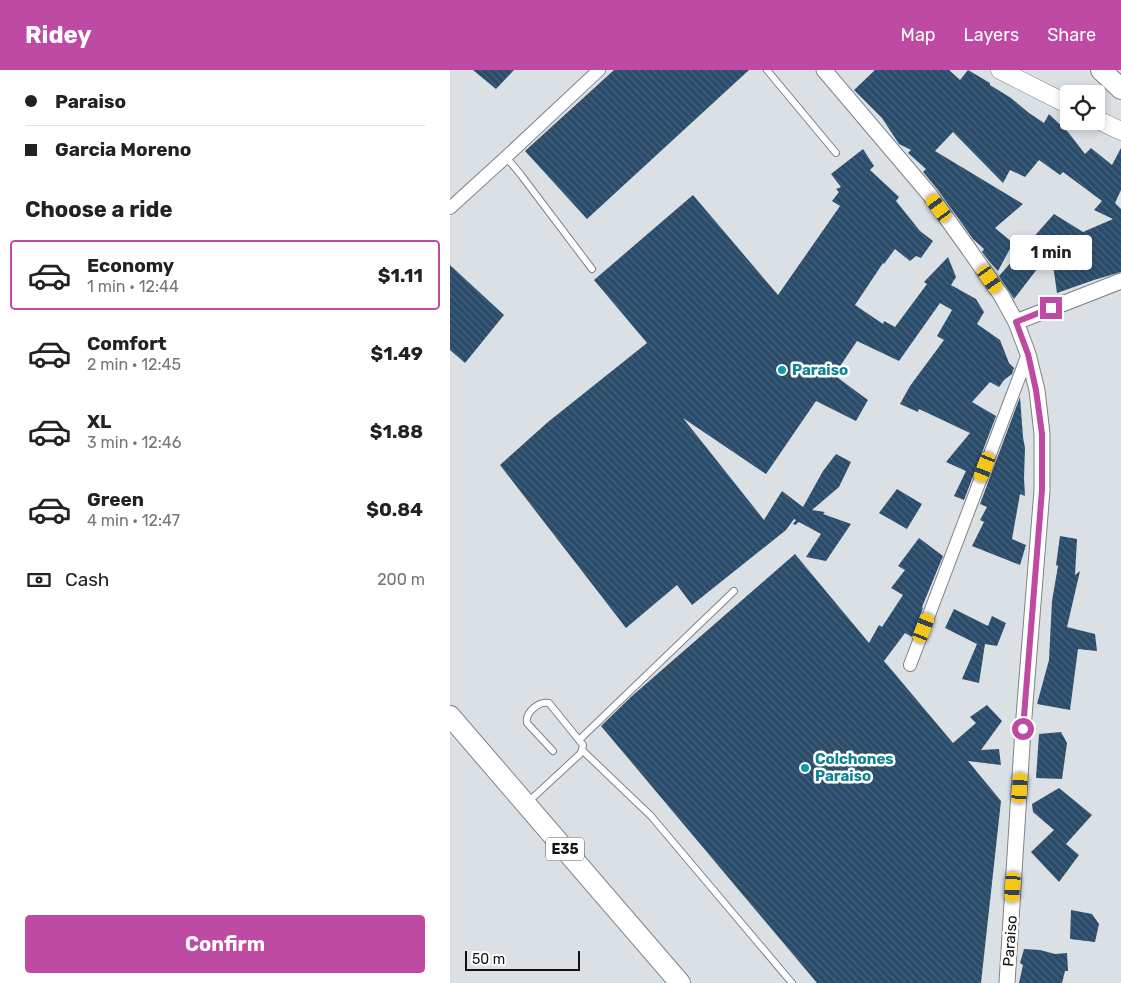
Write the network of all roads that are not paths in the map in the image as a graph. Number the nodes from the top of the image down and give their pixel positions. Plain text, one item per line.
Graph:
1 (599, 70) edge
2 (767, 70) edge
3 (824, 70) edge
4 (1000, 70) edge
5 (1101, 70) edge
6 (1121, 89) edge
7 (1060, 100) edge
8 (1105, 123) edge
9 (1121, 131) edge
10 (836, 153) dead end
11 (506, 157) junction
12 (450, 208) edge
13 (592, 269) dead end
14 (1121, 281) edge
15 (1016, 322) junction
16 (1028, 354) junction
17 (734, 591) dead end
18 (910, 665) dead end
19 (450, 716) edge
20 (579, 740) junction
21 (582, 750) junction
22 (553, 751) dead end
23 (526, 804) junction
24 (680, 983) edge
25 (792, 983) edge
26 (1007, 983) edge

1 - 11 street
2 - 10 lane
3 - 15 street, Paraiso
4 - 7 main road
5 - 6 highway
8 - 9 main road
11 - 12 street
11 - 13 lane
14 - 15 street
15 - 16 street, Paraiso
16 - 18 street
16 - 26 street, Paraiso
17 - 20 lane
19 - 23 highway, E35
20 - 21 lane
20 - 22 lane
21 - 23 lane
21 - 25 lane
23 - 24 highway, E35

